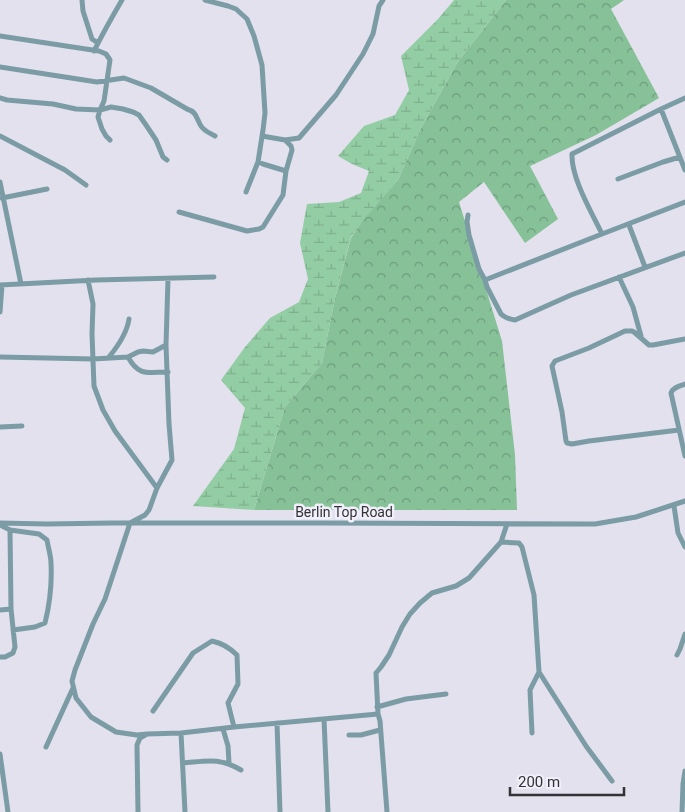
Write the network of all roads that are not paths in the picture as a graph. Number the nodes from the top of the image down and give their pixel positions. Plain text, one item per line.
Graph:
1 (82, 0) edge
2 (122, 0) edge
3 (205, 0) edge
4 (382, 0) edge
5 (0, 36) edge
6 (98, 42) junction
7 (94, 50) junction
8 (0, 67) edge
9 (107, 81) junction
10 (0, 98) edge
11 (685, 98) edge
12 (661, 109) junction
13 (100, 110) junction
14 (0, 136) edge
15 (215, 136) dead end
16 (262, 136) junction
17 (110, 140) dead end
18 (285, 140) junction
19 (680, 157) junction
20 (167, 160) dead end
21 (258, 162) junction
22 (685, 170) edge
23 (286, 171) junction
24 (618, 179) dead end
25 (0, 182) edge
26 (86, 185) dead end
27 (47, 189) dead end
28 (246, 192) dead end
29 (2, 198) junction
30 (685, 202) edge
31 (179, 212) dead end
32 (468, 215) dead end
33 (629, 225) junction
34 (602, 234) junction
35 (685, 253) edge
36 (645, 267) junction
37 (214, 277) dead end
38 (619, 278) junction
39 (168, 279) junction
40 (88, 280) junction
41 (485, 280) junction
42 (21, 284) junction
43 (1, 285) edge
44 (0, 312) edge
45 (129, 319) dead end
46 (641, 337) junction
47 (685, 339) edge
48 (166, 345) junction
49 (0, 357) edge
50 (109, 357) junction
51 (128, 357) junction
52 (93, 359) junction
53 (168, 372) junction
54 (685, 384) edge
55 (22, 426) dead end
56 (0, 427) edge
57 (680, 430) junction
58 (685, 456) edge
59 (158, 488) junction
60 (685, 501) edge
61 (674, 506) junction
62 (130, 523) junction
63 (0, 524) edge
64 (507, 524) junction
65 (10, 530) junction
66 (501, 542) junction
67 (685, 548) edge
68 (0, 610) edge
69 (11, 610) junction
70 (13, 630) junction
71 (685, 634) edge
72 (677, 655) dead end
73 (0, 657) edge
74 (539, 672) junction
75 (73, 688) junction
76 (446, 694) dead end
77 (378, 707) junction
78 (153, 711) dead end
79 (378, 714) junction
80 (324, 719) junction
81 (277, 723) junction
82 (234, 727) junction
83 (223, 729) junction
84 (380, 730) junction
85 (182, 733) junction
86 (532, 733) dead end
87 (147, 734) junction
88 (349, 736) dead end
89 (46, 747) dead end
90 (0, 754) edge
91 (183, 763) junction
92 (229, 763) junction
93 (241, 770) dead end
94 (685, 771) edge
95 (612, 781) dead end
96 (8, 812) edge
97 (138, 812) edge
98 (185, 812) edge
99 (280, 812) edge
100 (328, 812) edge
101 (387, 812) edge
102 (682, 812) edge

1 - 6 street
2 - 6 street
3 - 16 street
4 - 18 street
5 - 7 street
6 - 7 street
7 - 9 street
8 - 9 street
9 - 13 street
9 - 15 street
10 - 13 street
11 - 12 street
12 - 19 street
12 - 34 street
13 - 17 street
13 - 20 street
14 - 26 street
16 - 18 street
16 - 21 street
18 - 23 street
19 - 22 street
19 - 24 street
21 - 23 street
21 - 28 street
23 - 31 street
25 - 29 street
27 - 29 street
29 - 42 street
30 - 33 street
32 - 41 street
33 - 34 street
33 - 36 street
34 - 41 street
35 - 36 street
36 - 38 street
37 - 39 street
38 - 41 street
38 - 46 street
39 - 40 street
39 - 48 street
40 - 42 street
40 - 52 street
42 - 43 street
43 - 44 street
45 - 50 street
46 - 47 street
46 - 57 street
48 - 51 street
48 - 53 street
49 - 52 street
50 - 51 street
50 - 52 street
51 - 53 street
52 - 59 street
53 - 59 street
54 - 57 street
55 - 56 street
57 - 58 street
59 - 62 street
60 - 61 street, Berlin Top Road
61 - 64 street, Berlin Top Road
61 - 67 street
62 - 63 street, Berlin Top Road
62 - 64 street, Berlin Top Road
62 - 75 street
63 - 65 street
64 - 66 street
65 - 69 street
65 - 70 street
66 - 74 street
66 - 77 street
68 - 69 street
69 - 70 street
70 - 73 street
71 - 72 street
74 - 86 street
74 - 95 street
75 - 87 street
75 - 89 street
76 - 77 street
77 - 79 street
78 - 82 street
79 - 80 street
79 - 84 street
80 - 81 street
80 - 100 street
81 - 82 street
81 - 99 street
82 - 83 street
83 - 85 street
83 - 92 street
84 - 88 street
84 - 101 street
85 - 87 street
85 - 91 street
87 - 97 street
90 - 96 street
91 - 92 street
91 - 98 street
92 - 93 street
94 - 102 street

